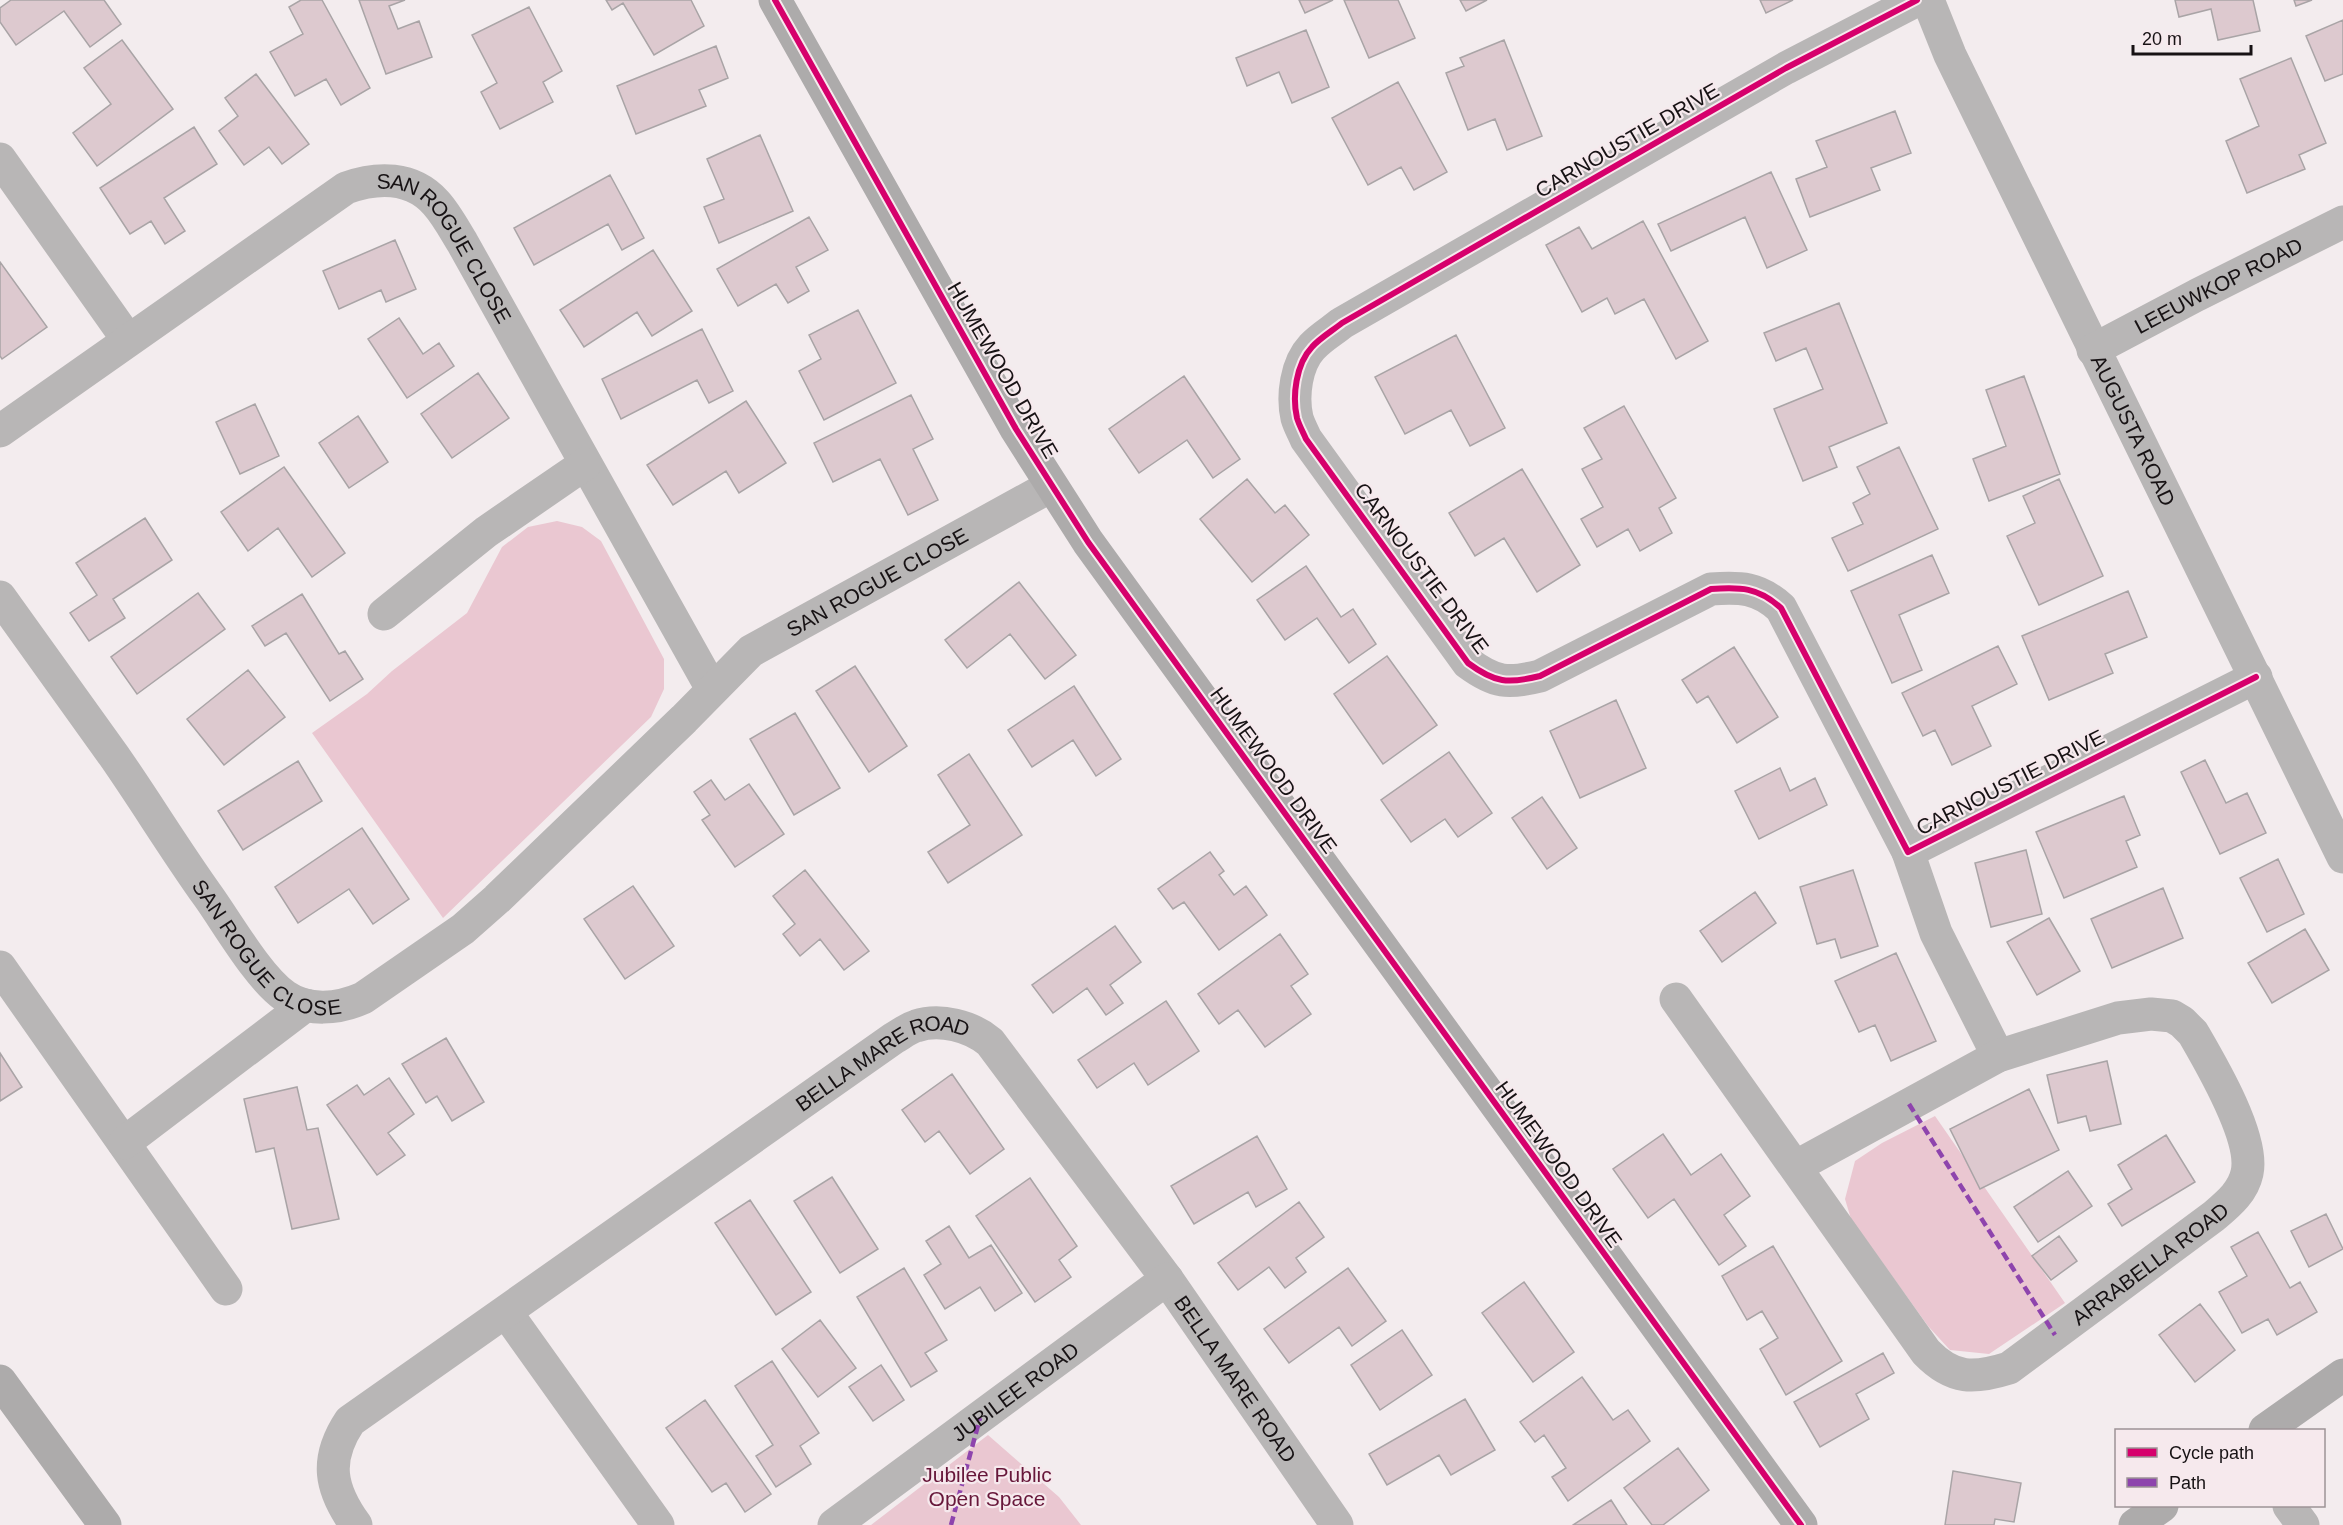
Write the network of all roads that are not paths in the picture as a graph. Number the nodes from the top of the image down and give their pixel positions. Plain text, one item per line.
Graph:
1 (775, 0) edge
2 (1917, 0) edge
3 (1928, 0) edge
4 (0, 159) edge
5 (2343, 222) edge
6 (128, 340) junction
7 (2094, 350) junction
8 (0, 431) edge
9 (585, 464) junction
10 (1051, 486) junction
11 (0, 597) edge
12 (384, 614) dead end
13 (2256, 677) junction
14 (712, 689) junction
15 (1908, 852) junction
16 (2343, 857) edge
17 (0, 968) edge
18 (1676, 999) dead end
19 (306, 1005) junction
20 (1998, 1056) junction
21 (124, 1143) junction
22 (1795, 1167) junction
23 (1167, 1279) junction
24 (226, 1289) dead end
25 (506, 1312) junction
26 (2343, 1375) edge
27 (0, 1381) edge
28 (2268, 1429) edge
29 (2161, 1507) edge
30 (2290, 1507) edge
31 (105, 1525) edge
32 (356, 1525) edge
33 (658, 1525) edge
34 (834, 1525) edge
35 (1337, 1525) edge
36 (1801, 1525) edge
37 (2135, 1525) edge
38 (2303, 1525) edge

1 - 10 street, HUMEWOOD DRIVE
2 - 15 street, CARNOUSTIE DRIVE
3 - 7 street, AUGUSTA ROAD
4 - 6 street
5 - 7 street, LEEUWKOP ROAD
6 - 8 street, SAN ROGUE CLOSE
6 - 9 street, SAN ROGUE CLOSE
7 - 13 street, AUGUSTA ROAD
9 - 12 street
9 - 14 street, SAN ROGUE CLOSE
10 - 14 street, SAN ROGUE CLOSE
10 - 36 street, HUMEWOOD DRIVE
11 - 19 street, SAN ROGUE CLOSE
13 - 15 street, CARNOUSTIE DRIVE
13 - 16 street, AUGUSTA ROAD
14 - 19 street, SAN ROGUE CLOSE
15 - 20 street
17 - 21 street
18 - 22 street, ARRABELLA ROAD
19 - 21 street
20 - 22 street, ARRABELLA ROAD
20 - 22 street, ARRABELLA ROAD
21 - 24 street
23 - 25 street, BELLA MARE ROAD
23 - 34 street, JUBILEE ROAD
23 - 35 street, BELLA MARE ROAD
25 - 32 street, BELLA MARE ROAD
25 - 33 street
26 - 28 street
27 - 31 street
29 - 37 street
30 - 38 street

